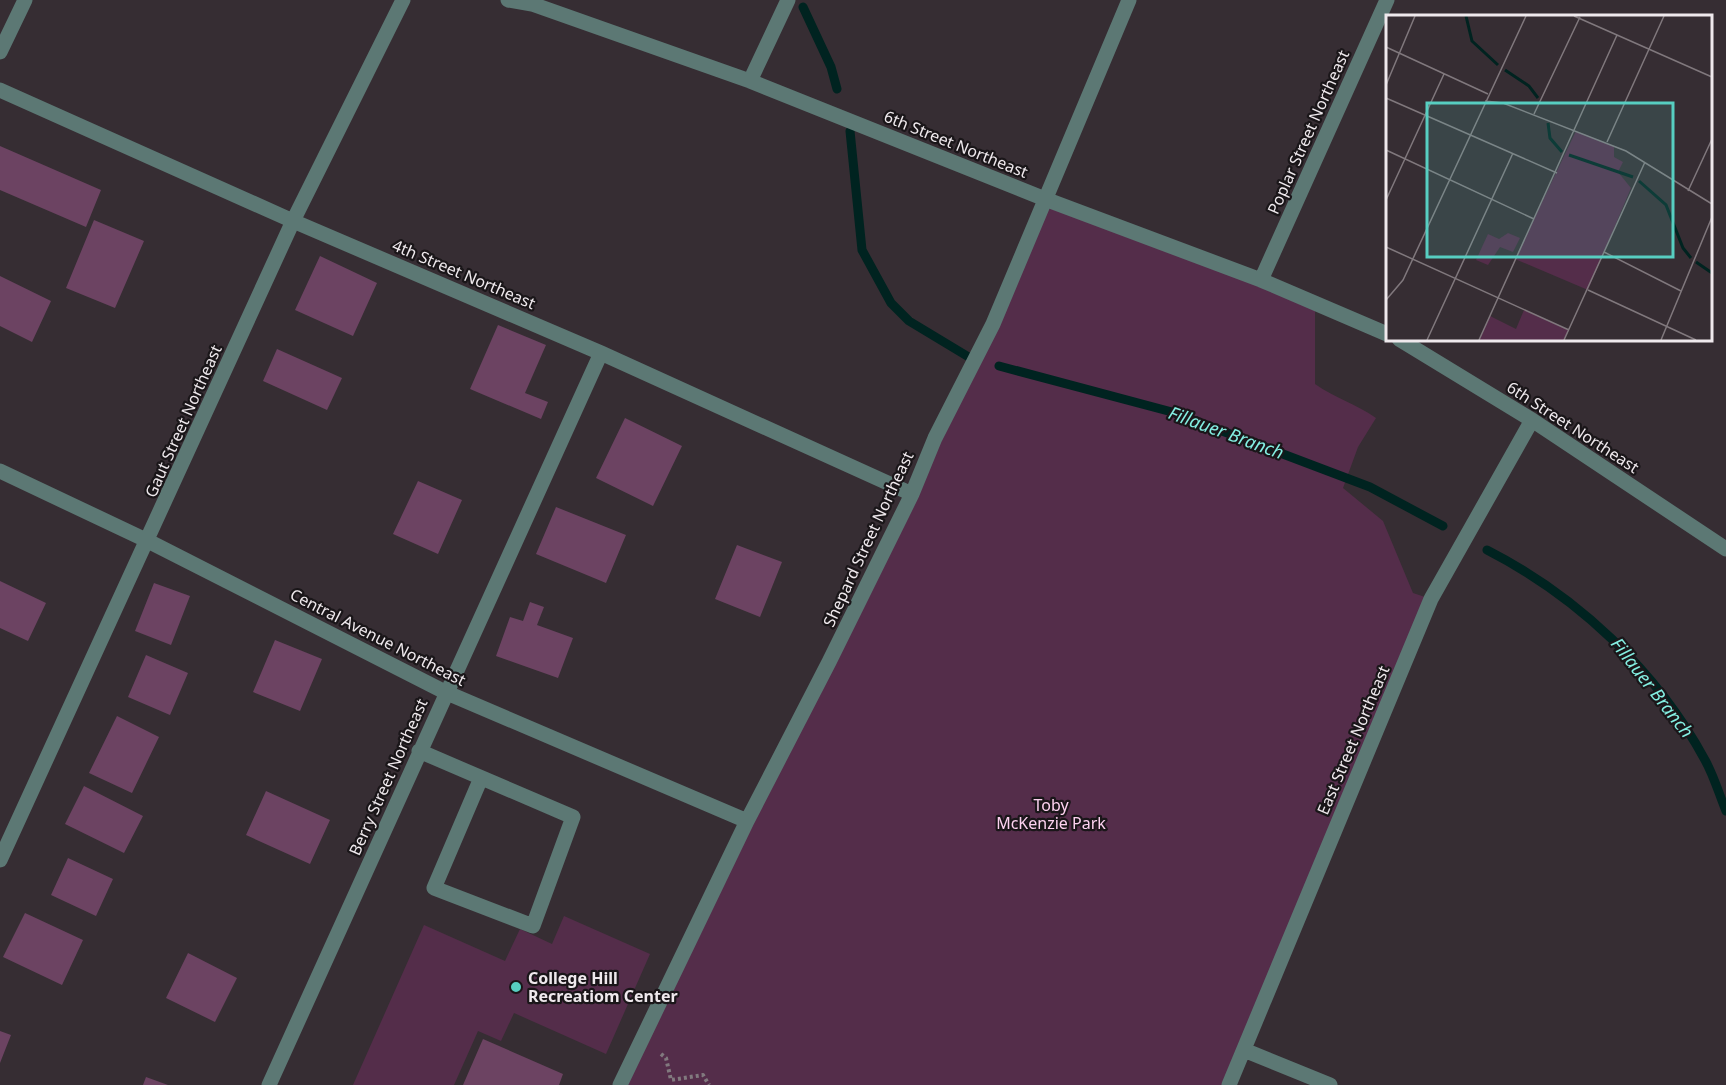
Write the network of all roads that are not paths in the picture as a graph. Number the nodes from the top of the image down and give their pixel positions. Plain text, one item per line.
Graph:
1 (25, 0) edge
2 (403, 0) edge
3 (508, 0) edge
4 (788, 0) edge
5 (1129, 0) edge
6 (1387, 0) edge
7 (0, 52) edge
8 (750, 81) junction
9 (0, 90) edge
10 (1045, 199) junction
11 (293, 221) junction
12 (1262, 280) junction
13 (1386, 334) edge
14 (1401, 340) edge
15 (601, 353) junction
16 (1532, 420) junction
17 (0, 471) edge
18 (912, 494) junction
19 (148, 541) junction
20 (1726, 549) edge
21 (446, 692) junction
22 (419, 751) junction
23 (481, 778) junction
24 (747, 821) junction
25 (0, 860) edge
26 (1244, 1050) junction
27 (269, 1085) edge
28 (620, 1085) edge
29 (1229, 1085) edge
30 (1330, 1085) edge

1 - 7 street
2 - 11 street, Gaut Street Northeast
3 - 8 street, 6th Street Northeast
4 - 8 street
5 - 10 street, Shepard Street Northeast
6 - 12 street, Poplar Street Northeast
8 - 10 street, 6th Street Northeast
9 - 11 street, 4th Street Northeast
10 - 12 street, 6th Street Northeast
10 - 18 street, Shepard Street Northeast
11 - 15 street, 4th Street Northeast
11 - 19 street, Gaut Street Northeast
12 - 13 street, 6th Street Northeast
14 - 16 street, 6th Street Northeast
15 - 18 street, 4th Street Northeast
15 - 21 street, Berry Street Northeast
16 - 20 street, 6th Street Northeast
16 - 26 street, East Street Northeast
17 - 19 street, Central Avenue Northeast
18 - 24 street, Shepard Street Northeast
19 - 21 street, Central Avenue Northeast
19 - 25 street, Gaut Street Northeast
21 - 22 street, Berry Street Northeast
21 - 24 street, Central Avenue Northeast
22 - 23 street
22 - 27 street, Berry Street Northeast
23 - 23 street
24 - 28 street, Shepard Street Northeast
26 - 29 street, East Street Northeast
26 - 30 street

